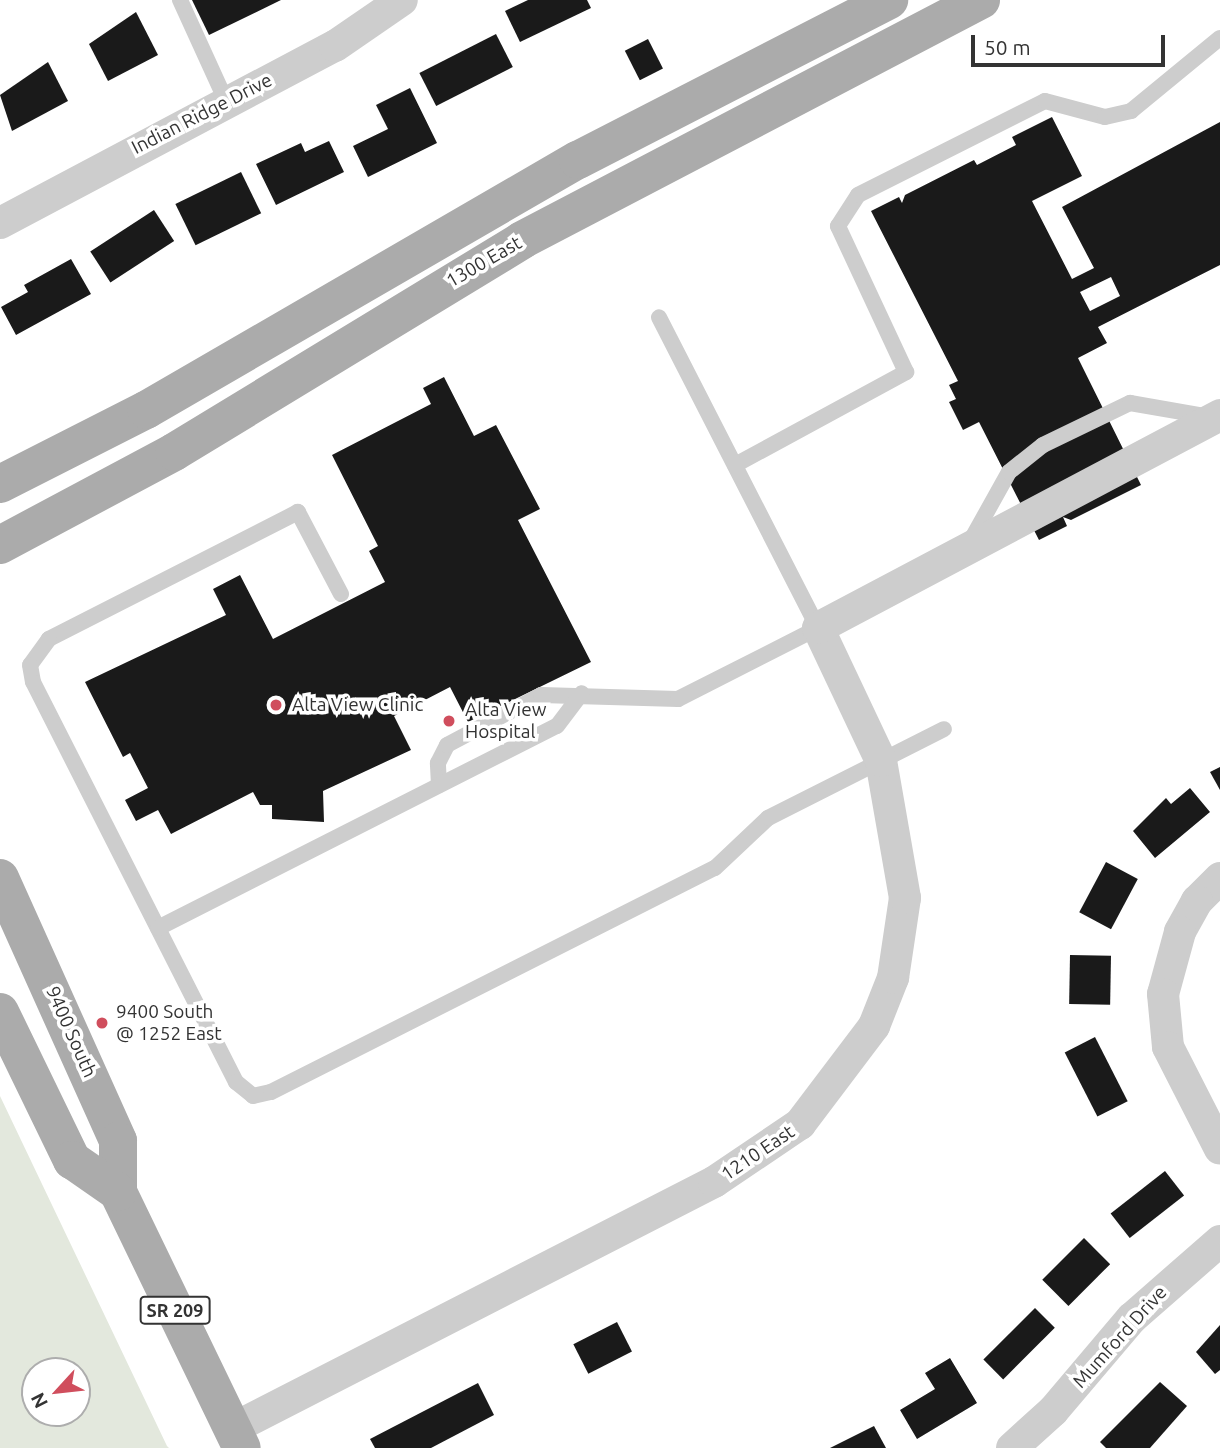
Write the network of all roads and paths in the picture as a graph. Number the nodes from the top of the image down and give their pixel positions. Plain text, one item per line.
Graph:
1 (180, 0) edge
2 (402, 0) edge
3 (889, 0) edge
4 (981, 0) edge
5 (1220, 38) edge
6 (226, 101) junction
7 (0, 223) edge
8 (659, 317) dead end
9 (1218, 417) edge
10 (735, 465) junction
11 (0, 484) edge
12 (0, 545) edge
13 (964, 553) junction
14 (341, 594) dead end
15 (818, 628) junction
16 (582, 693) junction
17 (944, 729) dead end
18 (881, 761) junction
19 (439, 785) junction
20 (0, 878) edge
21 (1220, 878) edge
22 (158, 928) junction
23 (0, 1012) edge
24 (1220, 1149) edge
25 (118, 1192) junction
26 (1220, 1241) edge
27 (237, 1438) edge
28 (1022, 1445) edge

1 - 6 lane
2 - 6 street, Indian Ridge Drive
3 - 11 main road
4 - 12 main road, 1300 East
5 - 10 lane
6 - 7 street, Indian Ridge Drive
8 - 10 lane
9 - 13 street
9 - 13 lane
10 - 15 lane
13 - 15 street
14 - 22 lane
15 - 16 lane
15 - 18 street, 1210 East
16 - 19 lane
16 - 19 lane
17 - 18 lane
18 - 22 lane
18 - 27 street, 1210 East
19 - 22 lane
20 - 25 main road, 9400 South / SR 209
21 - 24 street
23 - 25 main road, 9400 South / SR 209
25 - 27 main road, 9400 South / SR 209
26 - 28 street, Mumford Drive

